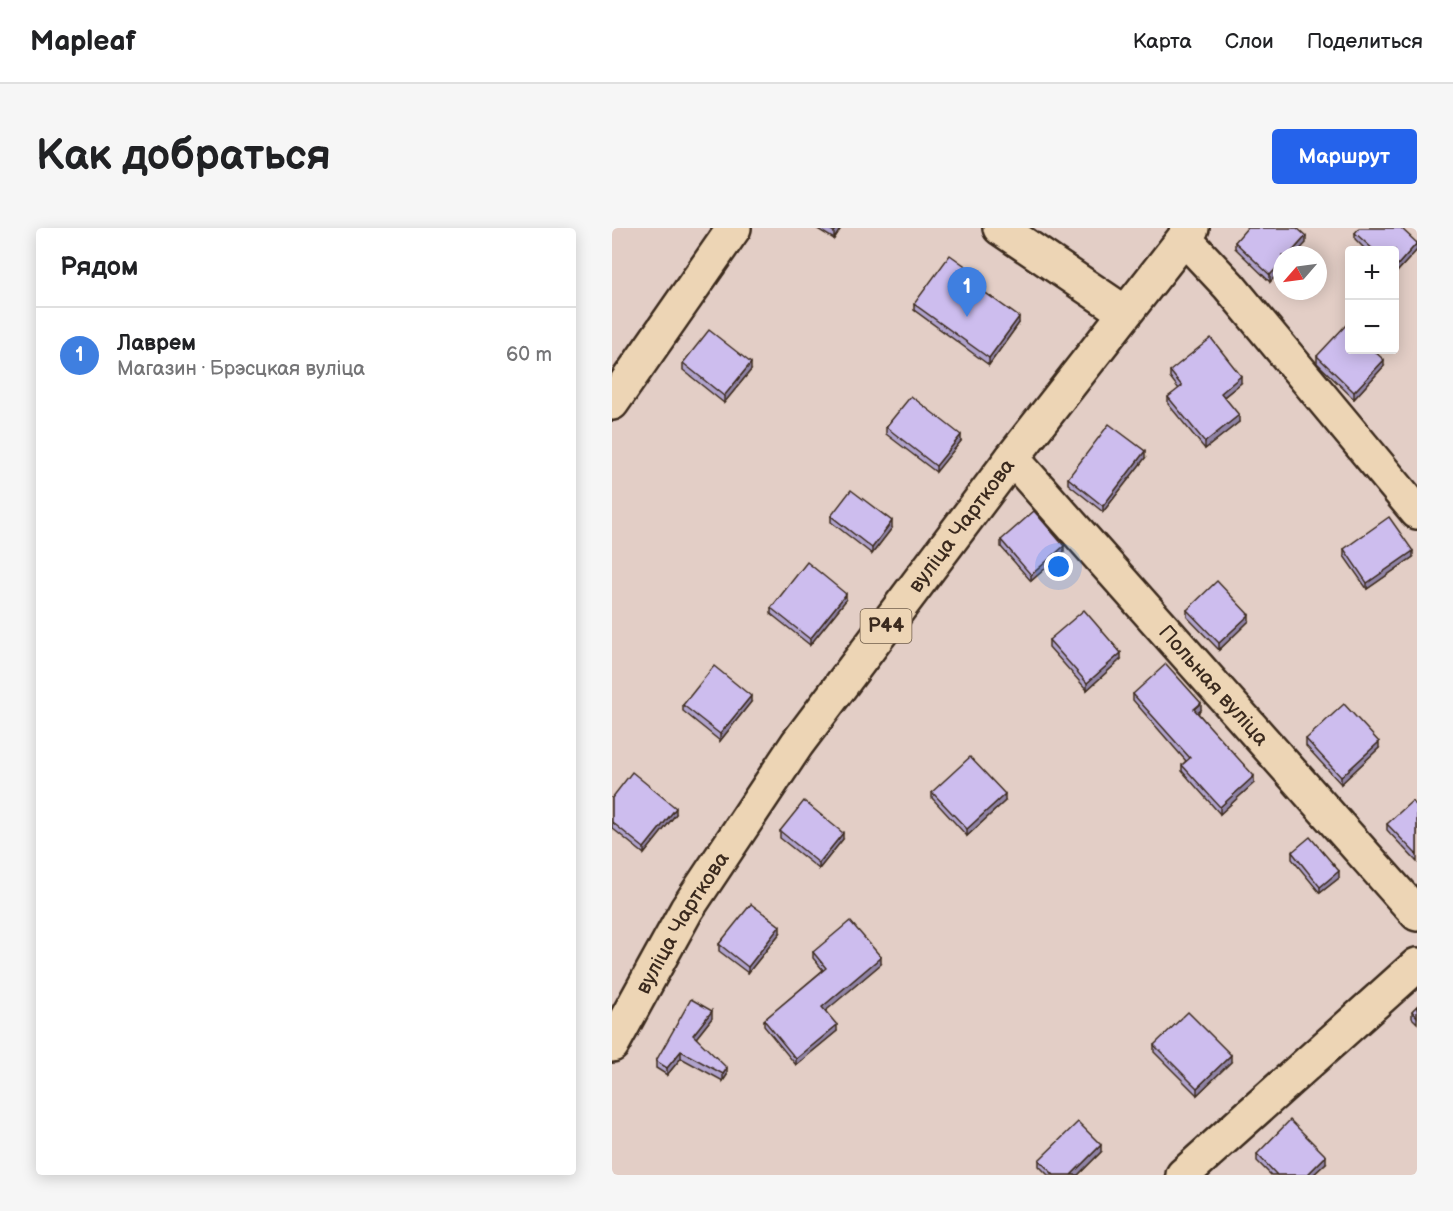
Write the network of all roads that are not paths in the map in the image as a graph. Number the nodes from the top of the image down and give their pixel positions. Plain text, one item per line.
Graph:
1 (734, 228) edge
2 (1000, 228) edge
3 (1188, 233) edge
4 (1124, 312) junction
5 (612, 402) edge
6 (1012, 458) junction
7 (1417, 512) edge
8 (1417, 914) edge
9 (1417, 965) edge
10 (612, 1045) edge
11 (1183, 1175) edge

1 - 5 street
2 - 4 street
3 - 4 street, вуліца Чарткова / Р44
3 - 7 street
4 - 6 street, вуліца Чарткова / Р44
6 - 8 street, Польная вуліца
6 - 10 street, вуліца Чарткова / Р44
9 - 11 street

